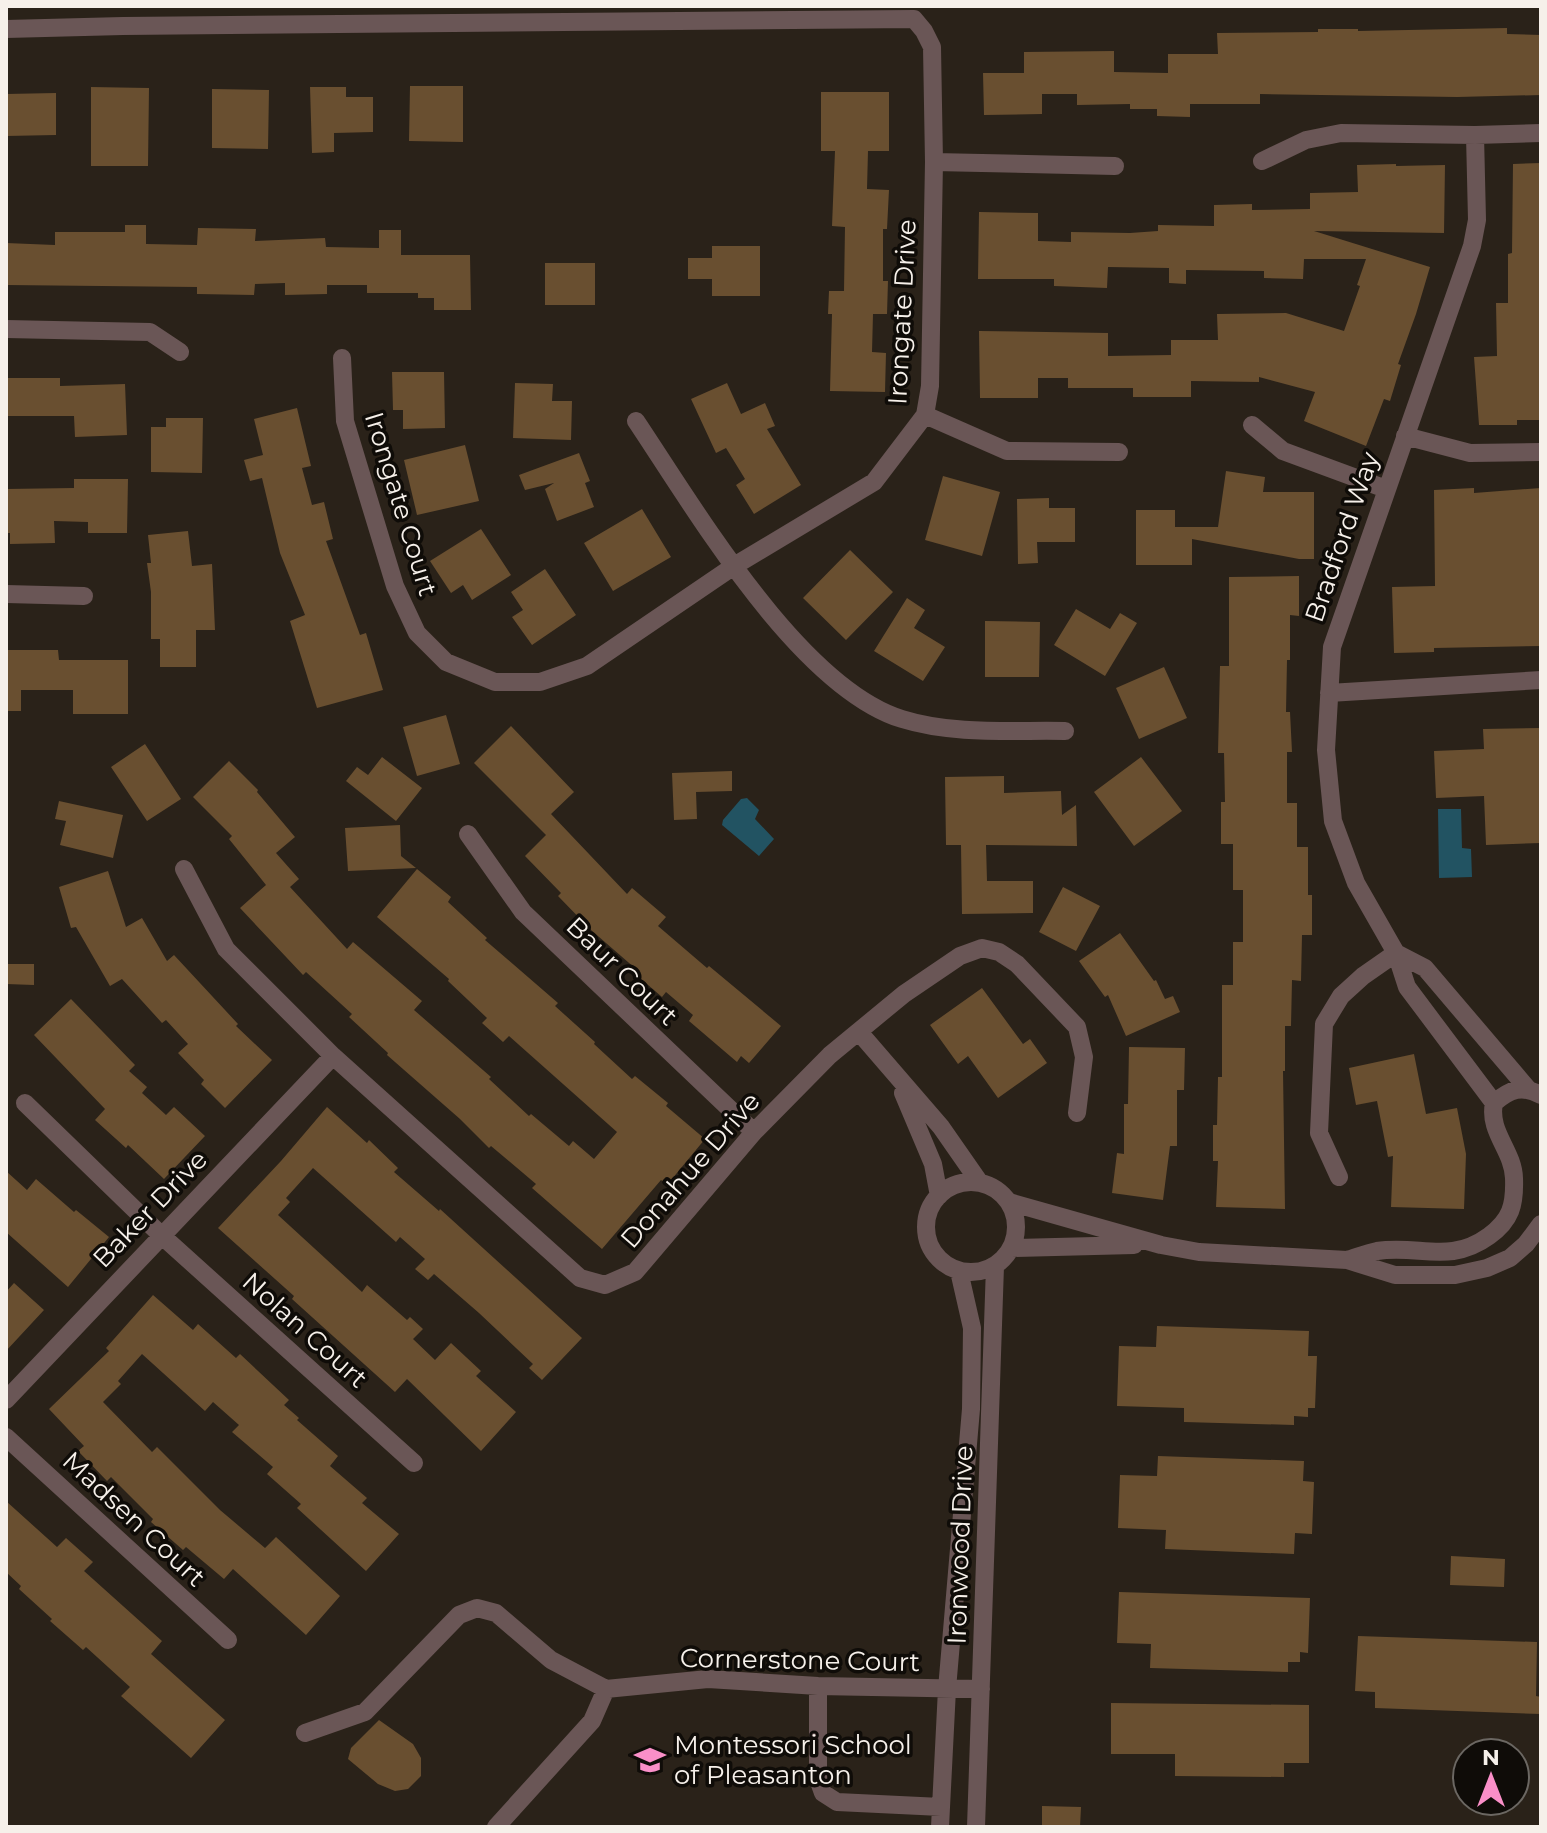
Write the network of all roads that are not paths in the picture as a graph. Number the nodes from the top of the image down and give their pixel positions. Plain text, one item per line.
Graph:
1 (123, 6) edge
2 (506, 14) edge
3 (123, 26) junction
4 (6, 29) edge
5 (1541, 133) edge
6 (1475, 135) junction
7 (1262, 161) dead end
8 (934, 162) junction
9 (1115, 166) dead end
10 (6, 329) edge
11 (180, 352) dead end
12 (342, 358) dead end
13 (925, 415) junction
14 (636, 421) dead end
15 (1252, 425) dead end
16 (1405, 436) junction
17 (1119, 452) dead end
18 (1541, 452) edge
19 (1386, 489) junction
20 (734, 566) junction
21 (6, 594) edge
22 (84, 596) dead end
23 (1541, 680) edge
24 (1329, 693) junction
25 (1065, 731) dead end
26 (468, 834) dead end
27 (184, 869) dead end
28 (1396, 953) junction
29 (859, 1032) junction
30 (333, 1056) junction
31 (897, 1079) junction
32 (1535, 1092) edge
33 (25, 1103) dead end
34 (1494, 1103) junction
35 (1077, 1113) dead end
36 (754, 1132) junction
37 (1339, 1177) dead end
38 (980, 1183) junction
39 (939, 1196) junction
40 (1009, 1202) junction
41 (1541, 1224) edge
42 (161, 1235) junction
43 (1161, 1245) junction
44 (1012, 1248) junction
45 (1347, 1260) junction
46 (995, 1266) junction
47 (959, 1271) junction
48 (6, 1400) edge
49 (6, 1437) edge
50 (414, 1463) dead end
51 (228, 1640) dead end
52 (818, 1686) junction
53 (606, 1689) junction
54 (947, 1689) junction
55 (981, 1689) junction
56 (305, 1733) dead end
57 (941, 1807) junction
58 (496, 1827) edge
59 (940, 1827) edge
60 (976, 1827) edge

1 - 3 street
2 - 3 street
2 - 8 street, Irongate Drive
3 - 4 street
5 - 6 street
6 - 7 street
6 - 16 street, Bradford Way
8 - 9 street
8 - 13 street, Irongate Drive
10 - 11 street
12 - 20 street, Irongate Court
13 - 17 street
13 - 20 street, Irongate Drive
14 - 20 street
15 - 19 street
16 - 18 street
16 - 19 street, Bradford Way
19 - 24 street, Bradford Way
20 - 25 street
21 - 22 street
23 - 24 street
24 - 28 street, Bradford Way
26 - 36 street, Baur Court
27 - 30 street, Donahue Drive
28 - 32 street, Bradford Way
28 - 34 street, Bradford Way
28 - 37 street
29 - 31 street
29 - 35 street, Donahue Drive
29 - 36 street, Donahue Drive
30 - 36 street, Donahue Drive
30 - 42 street, Baker Drive
31 - 38 street
31 - 39 street
32 - 34 street, Bradford Way
33 - 42 street, Nolan Court
34 - 45 street, Bradford Way
38 - 39 street
38 - 40 street
39 - 47 street
40 - 43 street, Bradford Way
40 - 44 street
41 - 45 street, Bradford Way
42 - 48 street, Baker Drive
42 - 50 street, Nolan Court
43 - 44 street, Bradford Way
43 - 45 street, Bradford Way
44 - 46 street
46 - 47 street
46 - 55 street, Ironwood Drive
47 - 54 street, Ironwood Drive
49 - 51 street, Madsen Court
52 - 53 street, Cornerstone Court
52 - 54 street, Cornerstone Court
52 - 57 street
53 - 56 street
53 - 58 street
54 - 55 street, Cornerstone Court
54 - 57 street, Ironwood Drive
55 - 60 street, Ironwood Drive
57 - 59 street, Ironwood Drive

